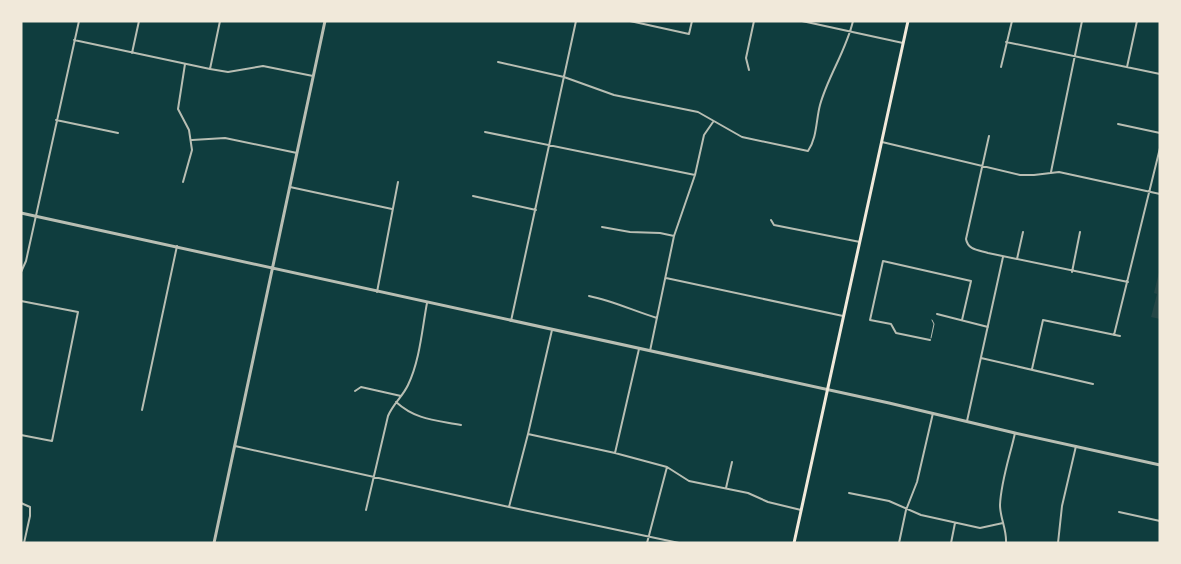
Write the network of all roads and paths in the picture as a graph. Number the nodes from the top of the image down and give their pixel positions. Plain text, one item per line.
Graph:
1 (79, 21) edge
2 (139, 21) edge
3 (220, 21) edge
4 (326, 21) edge
5 (576, 21) edge
6 (630, 21) edge
7 (692, 21) edge
8 (754, 21) edge
9 (802, 21) edge
10 (853, 21) edge
11 (908, 21) edge
12 (1012, 21) edge
13 (1082, 21) edge
14 (1137, 21) edge
15 (851, 32) junction
16 (75, 40) junction
17 (1006, 42) junction
18 (903, 43) junction
19 (132, 53) junction
20 (1075, 56) junction
21 (498, 62) dead end
22 (185, 64) junction
23 (1001, 67) dead end
24 (1127, 67) junction
25 (210, 69) junction
26 (749, 70) dead end
27 (1160, 74) edge
28 (314, 77) junction
29 (564, 77) junction
30 (56, 120) junction
31 (713, 122) junction
32 (1118, 124) dead end
33 (485, 132) dead end
34 (118, 133) dead end
35 (1160, 133) edge
36 (989, 136) dead end
37 (192, 140) junction
38 (882, 142) junction
39 (549, 146) junction
40 (1160, 148) edge
41 (297, 153) junction
42 (982, 166) junction
43 (1051, 172) junction
44 (695, 175) junction
45 (183, 182) dead end
46 (398, 182) dead end
47 (290, 187) junction
48 (1149, 192) junction
49 (1160, 194) edge
50 (473, 196) dead end
51 (392, 209) junction
52 (536, 210) junction
53 (21, 213) edge
54 (36, 216) junction
55 (771, 220) dead end
56 (603, 227) dead end
57 (1023, 232) dead end
58 (1080, 232) dead end
59 (674, 236) junction
60 (860, 242) junction
61 (177, 246) junction
62 (1003, 256) junction
63 (1017, 259) junction
64 (273, 268) junction
65 (21, 272) edge
66 (1072, 272) junction
67 (666, 278) junction
68 (1128, 282) junction
69 (377, 292) junction
70 (589, 296) dead end
71 (21, 301) edge
72 (427, 303) junction
73 (937, 314) dead end
74 (843, 316) junction
75 (657, 318) junction
76 (932, 320) dead end
77 (962, 320) junction
78 (512, 321) junction
79 (988, 327) junction
80 (552, 330) junction
81 (1114, 335) junction
82 (1120, 336) dead end
83 (930, 340) joint
84 (639, 349) junction
85 (650, 351) junction
86 (981, 358) junction
87 (1032, 369) junction
88 (1093, 384) dead end
89 (827, 389) junction
90 (355, 391) dead end
91 (401, 396) junction
92 (396, 402) junction
93 (142, 410) dead end
94 (933, 412) junction
95 (967, 421) junction
96 (461, 425) dead end
97 (1015, 433) junction
98 (528, 434) junction
99 (21, 435) edge
100 (235, 446) junction
101 (1076, 446) junction
102 (615, 453) junction
103 (732, 462) dead end
104 (1160, 465) edge
105 (667, 467) junction
106 (373, 477) junction
107 (726, 488) junction
108 (849, 493) dead end
109 (21, 503) edge
110 (509, 507) junction
111 (366, 510) dead end
112 (801, 510) junction
113 (906, 510) junction
114 (1119, 512) dead end
115 (1160, 521) edge
116 (955, 522) junction
117 (1003, 523) junction
118 (648, 536) junction
119 (24, 543) edge
120 (214, 543) edge
121 (647, 543) edge
122 (679, 543) edge
123 (794, 543) edge
124 (899, 543) edge
125 (951, 543) edge
126 (1006, 543) edge
127 (1059, 543) edge

1 - 16 street
2 - 19 street
3 - 25 street
4 - 28 street
5 - 29 street
6 - 7 street
8 - 26 street
9 - 15 street
10 - 15 street
11 - 18 main road
12 - 17 street
13 - 20 street
14 - 24 street
15 - 18 street
15 - 31 street
16 - 19 street
16 - 30 street
17 - 20 street
17 - 23 street
18 - 38 main road
19 - 22 street
20 - 24 street
20 - 43 street
21 - 29 street
22 - 25 street
22 - 37 street
24 - 27 street
25 - 28 street
28 - 41 street
29 - 31 street
29 - 39 street
30 - 34 street
30 - 54 street
31 - 44 street
32 - 35 street
33 - 39 street
36 - 42 street
37 - 41 street
37 - 45 street
38 - 42 street
38 - 60 main road
39 - 44 street
39 - 52 street
40 - 48 street
41 - 47 street
42 - 43 street
42 - 62 street
43 - 48 street
44 - 59 street
46 - 51 street
47 - 51 street
47 - 64 street
48 - 49 street
48 - 68 street
50 - 52 street
51 - 69 street
52 - 78 street
53 - 54 street
54 - 61 street
54 - 65 street
55 - 60 street
56 - 59 street
57 - 63 street
58 - 66 street
59 - 67 street
60 - 74 main road
61 - 64 street
61 - 93 street
62 - 63 street
62 - 79 street
63 - 66 street
64 - 69 street
64 - 100 street
66 - 68 street
67 - 74 street
67 - 75 street
68 - 81 street
69 - 72 street
70 - 75 street
71 - 99 street
72 - 78 street
72 - 91 street
73 - 77 street
74 - 89 main road
75 - 85 street
76 - 83 lane
77 - 79 street
77 - 83 street
78 - 80 street
79 - 86 street
80 - 84 street
80 - 98 street
81 - 82 street
81 - 87 street
84 - 85 street
84 - 102 street
85 - 89 street
86 - 87 street
86 - 95 street
87 - 88 street
89 - 94 street
89 - 112 main road
90 - 91 street
91 - 92 street
92 - 96 street
92 - 106 street
94 - 95 street
94 - 113 street
95 - 97 street
97 - 101 street
97 - 117 street
98 - 102 street
98 - 110 street
100 - 106 street
100 - 120 street
101 - 104 street
101 - 127 street
102 - 105 street
103 - 107 street
105 - 107 street
105 - 118 street
106 - 110 street
106 - 111 street
107 - 112 street
108 - 113 street
109 - 119 street
110 - 118 street
112 - 123 main road
113 - 116 street
113 - 124 street
114 - 115 street
116 - 117 street
116 - 125 street
117 - 126 street
118 - 121 street
118 - 122 street

